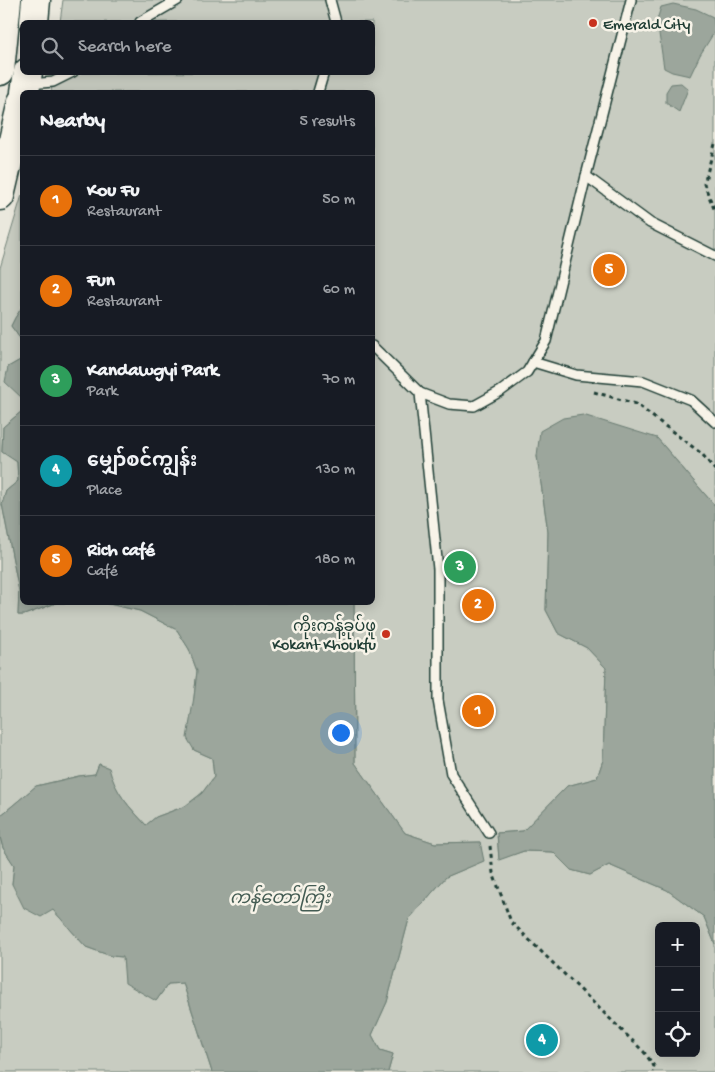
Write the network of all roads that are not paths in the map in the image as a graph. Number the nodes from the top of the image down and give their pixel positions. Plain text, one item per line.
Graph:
1 (5, 0) edge
2 (36, 0) edge
3 (178, 0) edge
4 (330, 0) edge
5 (630, 0) edge
6 (0, 2) edge
7 (34, 20) edge
8 (143, 20) edge
9 (335, 20) edge
10 (0, 71) edge
11 (67, 75) edge
12 (323, 75) edge
13 (26, 88) edge
14 (319, 90) edge
15 (20, 113) edge
16 (586, 176) junction
17 (0, 196) edge
18 (715, 256) edge
19 (375, 349) edge
20 (533, 362) junction
21 (420, 393) junction
22 (715, 422) edge
23 (489, 832) road end

1 - 6 main road
1 - 10 main road
2 - 7 main road
3 - 8 lane
4 - 9 lane
5 - 16 lane
11 - 13 lane
12 - 14 lane
15 - 17 main road
16 - 18 lane
16 - 20 lane
19 - 21 lane
20 - 21 lane
20 - 22 lane
21 - 23 lane

